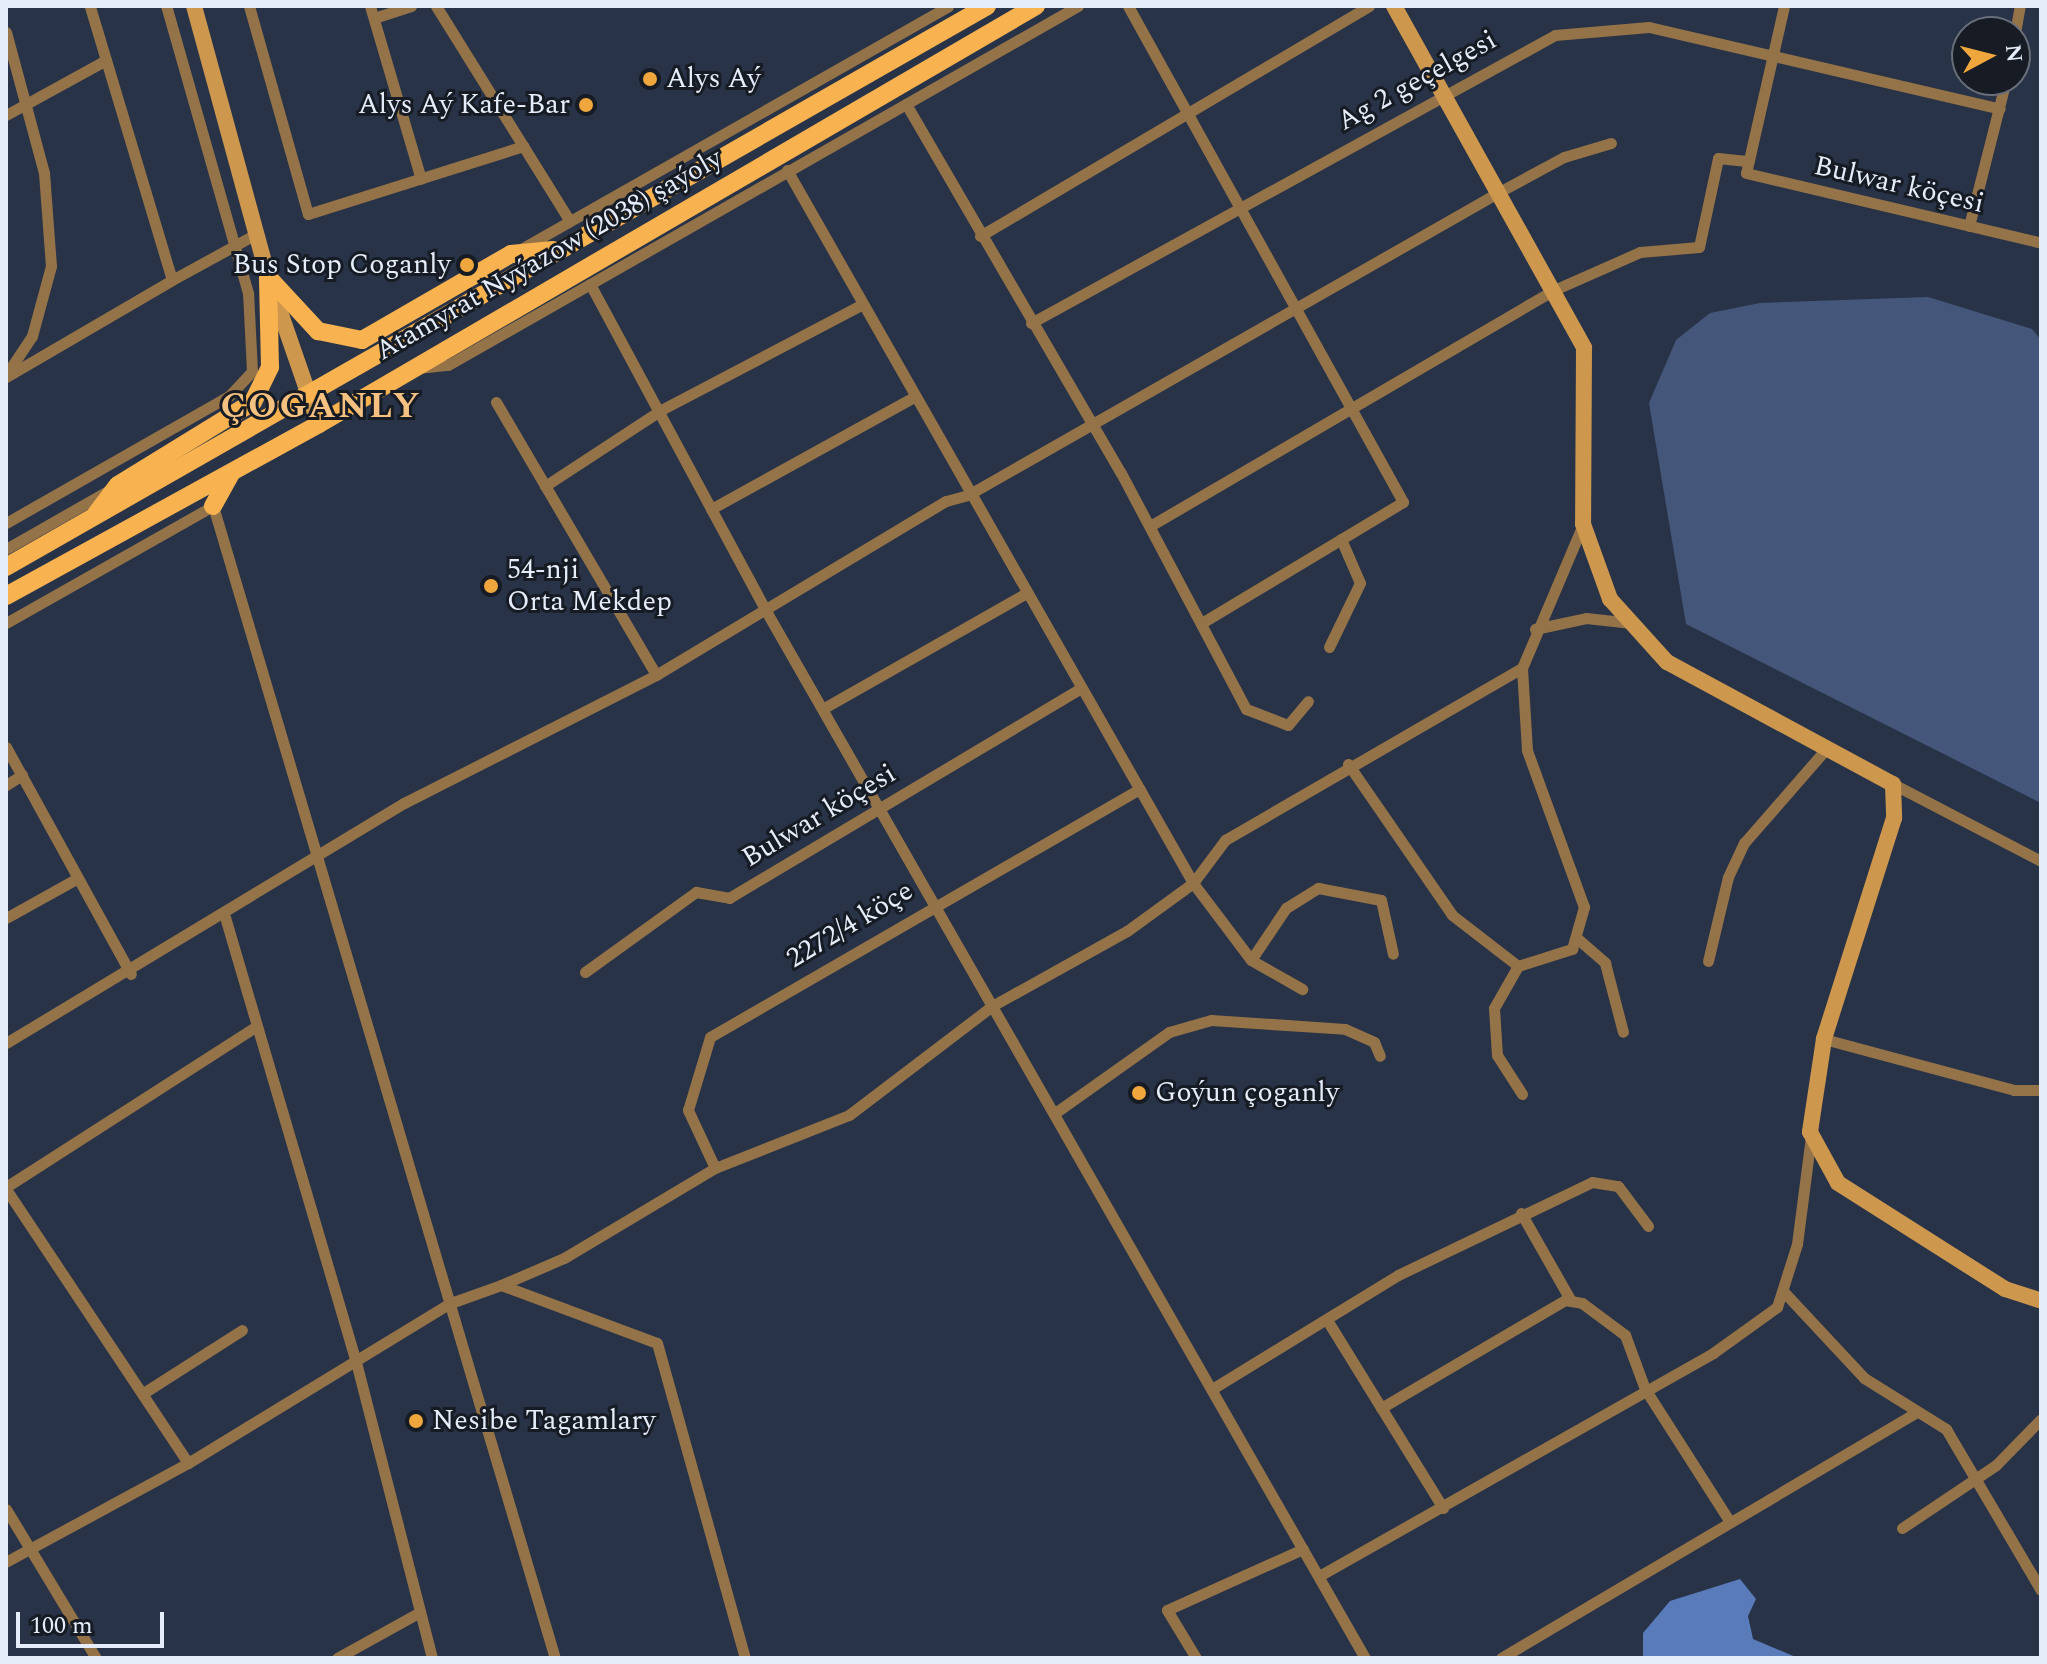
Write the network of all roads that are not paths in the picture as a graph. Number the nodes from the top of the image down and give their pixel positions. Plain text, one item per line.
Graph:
1 (90, 6) edge
2 (166, 6) edge
3 (194, 6) edge
4 (249, 6) edge
5 (411, 6) edge
6 (436, 6) edge
7 (948, 6) edge
8 (987, 6) edge
9 (1036, 6) edge
10 (1078, 6) edge
11 (1128, 6) edge
12 (1369, 6) edge
13 (1394, 6) edge
14 (1784, 6) edge
15 (372, 12) edge
16 (6, 32) edge
17 (1771, 52) junction
18 (106, 60) junction
19 (1443, 92) junction
20 (2003, 96) edge
21 (30, 101) junction
22 (906, 104) junction
23 (2000, 109) junction
24 (1185, 110) junction
25 (6, 115) edge
26 (1611, 143) dead end
27 (524, 146) junction
28 (1748, 167) junction
29 (787, 170) junction
30 (421, 179) junction
31 (1501, 191) junction
32 (1239, 208) junction
33 (570, 221) junction
34 (1969, 226) junction
35 (256, 234) junction
36 (980, 236) junction
37 (2041, 243) edge
38 (235, 244) junction
39 (560, 250) junction
40 (511, 254) junction
41 (268, 277) junction
42 (172, 280) junction
43 (590, 284) junction
44 (1554, 290) junction
45 (431, 300) junction
46 (859, 306) junction
47 (1294, 307) junction
48 (1031, 323) junction
49 (411, 333) junction
50 (410, 367) junction
51 (6, 377) edge
52 (912, 398) junction
53 (308, 399) junction
54 (496, 402) dead end
55 (1351, 409) junction
56 (661, 410) junction
57 (1091, 422) junction
58 (319, 424) junction
59 (231, 442) junction
60 (180, 449) junction
61 (230, 475) junction
62 (118, 485) junction
63 (545, 486) junction
64 (968, 495) junction
65 (213, 506) junction
66 (711, 509) junction
67 (92, 520) junction
68 (6, 523) edge
69 (1583, 524) junction
70 (1150, 526) junction
71 (1341, 539) junction
72 (6, 549) edge
73 (6, 567) edge
74 (1025, 594) junction
75 (6, 596) edge
76 (766, 611) junction
77 (1203, 622) junction
78 (6, 623) edge
79 (1632, 623) junction
80 (1535, 629) junction
81 (1329, 647) dead end
82 (1522, 668) junction
83 (656, 675) junction
84 (1080, 689) junction
85 (1308, 701) dead end
86 (824, 708) junction
87 (6, 747) edge
88 (1825, 750) junction
89 (1348, 764) junction
90 (22, 775) junction
91 (1893, 784) junction
92 (6, 785) edge
93 (1139, 789) junction
94 (880, 806) junction
95 (318, 858) junction
96 (2041, 861) edge
97 (78, 878) junction
98 (1193, 883) junction
99 (935, 901) junction
100 (225, 917) junction
101 (6, 918) edge
102 (1579, 940) junction
103 (1393, 954) dead end
104 (1251, 960) junction
105 (1708, 961) dead end
106 (1518, 966) junction
107 (585, 972) dead end
108 (131, 974) junction
109 (1302, 989) dead end
110 (992, 1006) junction
111 (254, 1028) junction
112 (1623, 1032) dead end
113 (1824, 1039) junction
114 (6, 1043) edge
115 (1380, 1056) dead end
116 (2041, 1090) edge
117 (1522, 1094) dead end
118 (1055, 1113) junction
119 (1812, 1135) junction
120 (715, 1168) junction
121 (6, 1188) edge
122 (1521, 1213) junction
123 (1648, 1226) dead end
124 (501, 1285) junction
125 (1783, 1291) junction
126 (1571, 1301) junction
127 (2041, 1301) edge
128 (448, 1304) junction
129 (1327, 1320) junction
130 (242, 1330) dead end
131 (356, 1362) junction
132 (1212, 1389) junction
133 (1645, 1389) junction
134 (145, 1392) junction
135 (1381, 1408) junction
136 (1917, 1412) junction
137 (2041, 1419) edge
138 (188, 1463) junction
139 (1979, 1477) junction
140 (1443, 1508) junction
141 (6, 1509) edge
142 (1730, 1522) junction
143 (1902, 1528) dead end
144 (30, 1549) junction
145 (1303, 1549) junction
146 (6, 1562) edge
147 (1319, 1576) junction
148 (2039, 1583) edge
149 (420, 1612) junction
150 (96, 1658) edge
151 (337, 1658) edge
152 (432, 1658) edge
153 (555, 1658) edge
154 (745, 1658) edge
155 (1196, 1658) edge
156 (1365, 1658) edge
157 (1501, 1658) edge

1 - 18 street
2 - 38 street
3 - 35 street
4 - 30 street
5 - 15 street
6 - 27 street
7 - 33 street
8 - 39 main road, Atamyrat Nyýazow (2038) şaýoly
9 - 50 main road, Atamyrat Nyýazow (2038) şaýoly
10 - 22 street
11 - 24 street
12 - 24 street
13 - 19 street
14 - 17 street
15 - 30 street
16 - 21 street
17 - 19 street, Ag 2 geçelgesi
17 - 23 street, Ag 2 geçelgesi
17 - 28 street
18 - 21 street
18 - 42 street
19 - 31 street
19 - 32 street, Ag 2 geçelgesi
20 - 23 street
21 - 25 street
21 - 51 street
22 - 29 street
22 - 36 street
23 - 34 street
24 - 32 street
24 - 36 street
26 - 31 street
27 - 30 street
27 - 33 street
28 - 34 street, Bulwar köçesi
28 - 44 street
29 - 43 street
29 - 46 street
31 - 44 street
31 - 47 street
32 - 47 street
32 - 48 street, Ag 2 geçelgesi
33 - 40 street
34 - 37 street, Bulwar köçesi
35 - 38 street
35 - 41 street
36 - 48 street
38 - 42 street
38 - 68 street
39 - 40 main road
39 - 49 main road, Atamyrat Nyýazow (2038) şaýoly
40 - 45 main road
41 - 45 main road
41 - 53 street
41 - 60 main road
42 - 51 street
43 - 50 street
43 - 56 street
44 - 55 street
44 - 69 street
45 - 49 main road
46 - 52 street
46 - 56 street
47 - 55 street
47 - 57 street
48 - 57 street
49 - 53 main road, Atamyrat Nyýazow (2038) şaýoly
50 - 58 main road, Atamyrat Nyýazow (2038) şaýoly
52 - 64 street
52 - 66 street
53 - 58 street
53 - 59 main road, Atamyrat Nyýazow (2038) şaýoly
54 - 63 street
55 - 70 street
55 - 71 street
56 - 63 street
56 - 66 street
57 - 64 street
57 - 70 street
58 - 61 main road, Atamyrat Nyýazow (2038) şaýoly
59 - 60 main road
59 - 67 main road, Atamyrat Nyýazow (2038) şaýoly
60 - 62 main road
61 - 65 main road
61 - 75 main road, Atamyrat Nyýazow (2038) şaýoly
62 - 67 main road
62 - 72 street
63 - 83 street
64 - 74 street
64 - 76 street
65 - 78 street
65 - 95 street
66 - 76 street
67 - 73 main road, Atamyrat Nyýazow (2038) şaýoly
69 - 79 street
69 - 80 street
70 - 77 street
71 - 77 street
71 - 81 street
74 - 84 street
74 - 86 street
76 - 83 street
76 - 86 street
77 - 85 street
79 - 80 street
79 - 88 street
80 - 82 street
82 - 89 street
82 - 102 street
83 - 95 street
84 - 93 street
84 - 94 street, Bulwar köçesi
86 - 94 street
87 - 90 street
88 - 91 street
88 - 105 street
89 - 98 street
89 - 106 street
90 - 92 street
90 - 97 street
91 - 96 street
91 - 113 street
93 - 98 street
93 - 99 street, 2272/4 köçe
94 - 99 street
94 - 107 street, Bulwar köçesi
95 - 100 street
95 - 128 street
97 - 101 street
97 - 108 street
98 - 104 street
98 - 110 street
99 - 110 street
99 - 120 street, 2272/4 köçe
100 - 108 street
100 - 111 street
102 - 106 street
102 - 112 street
103 - 104 street
104 - 109 street
106 - 117 street
108 - 114 street
110 - 118 street
110 - 120 street
111 - 121 street
111 - 131 street
113 - 116 street
113 - 119 street
115 - 118 street
118 - 132 street
119 - 125 street
119 - 127 street
120 - 124 street
121 - 134 street
122 - 123 street
122 - 126 street
122 - 129 street
124 - 128 street
124 - 154 street
125 - 133 street
125 - 136 street
126 - 133 street
126 - 135 street
128 - 131 street
128 - 153 street
129 - 132 street
129 - 135 street
130 - 134 street
131 - 138 street
131 - 149 street
132 - 145 street
133 - 140 street
133 - 142 street
134 - 138 street
135 - 140 street
136 - 139 street
136 - 142 street
137 - 139 street
138 - 144 street
139 - 143 street
139 - 148 street
140 - 147 street
141 - 144 street
142 - 157 street
144 - 146 street
144 - 150 street
145 - 147 street
145 - 155 street
147 - 156 street
149 - 151 street
149 - 152 street

